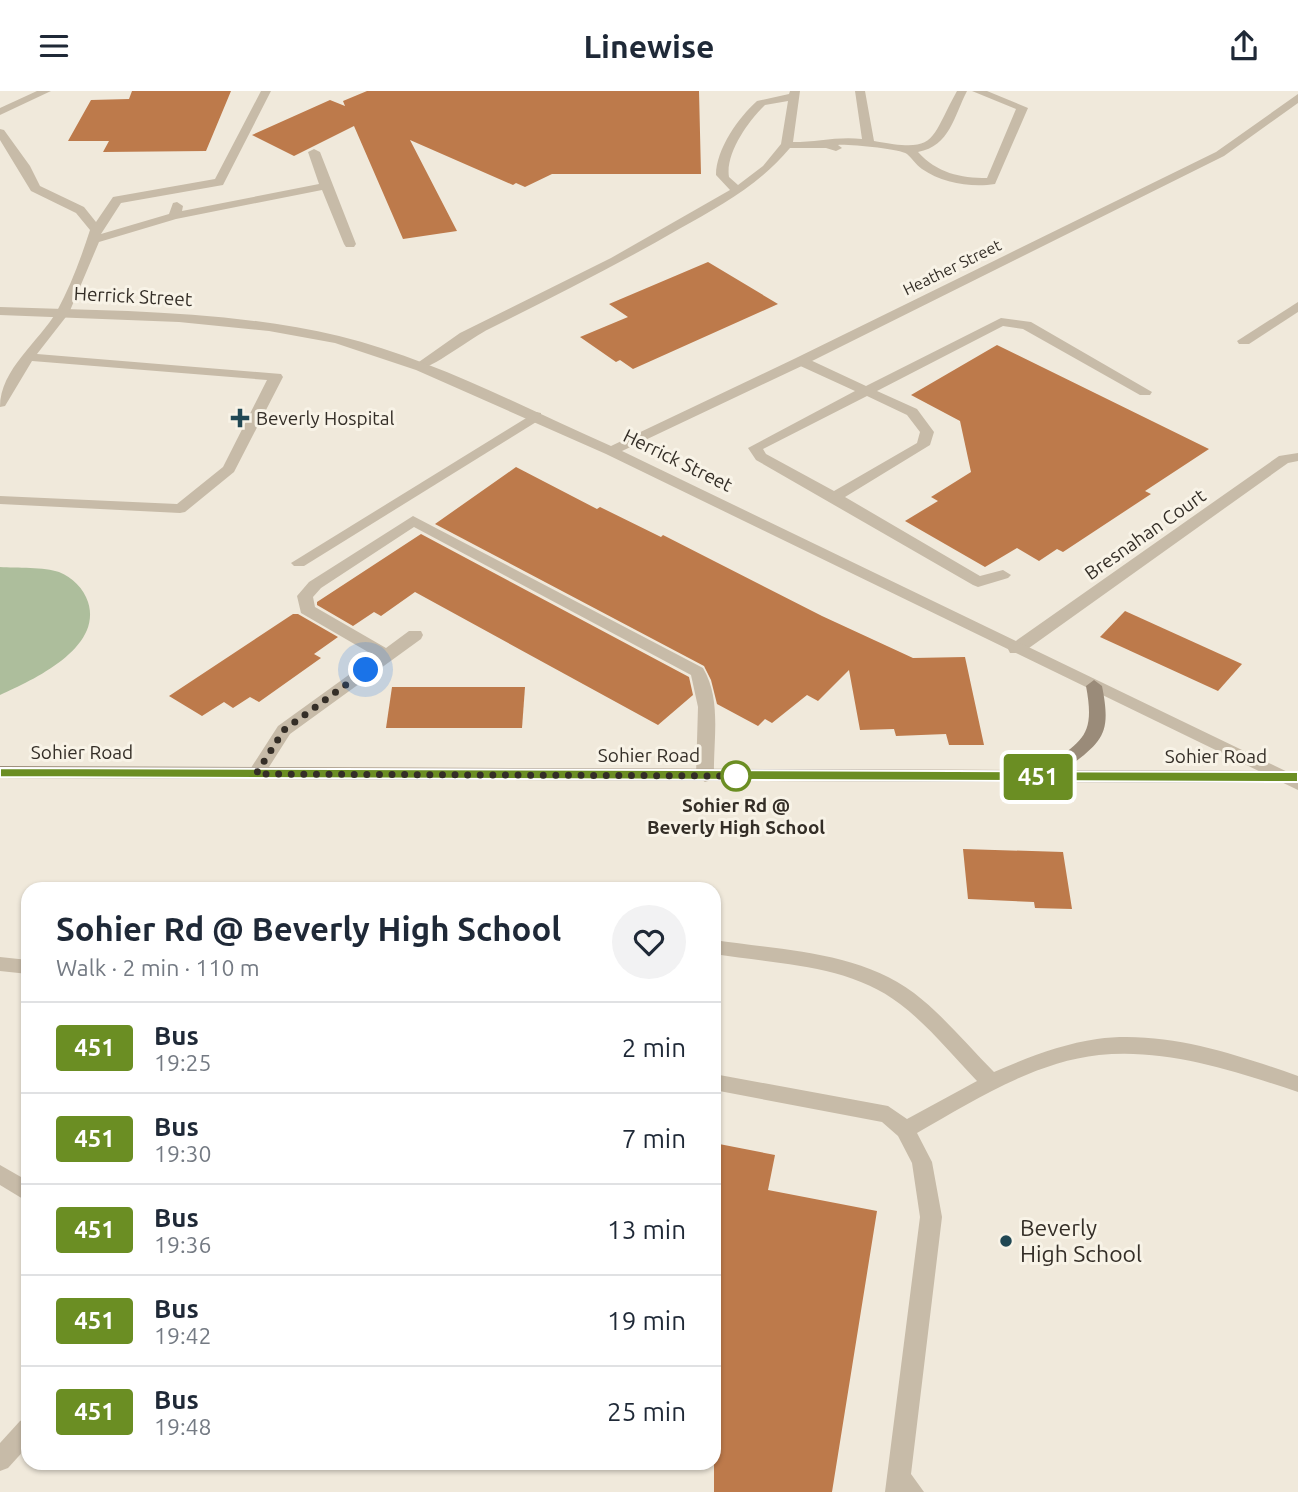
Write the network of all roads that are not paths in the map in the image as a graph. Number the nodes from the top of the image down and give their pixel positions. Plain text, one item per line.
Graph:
1 (46, 91) edge
2 (267, 91) edge
3 (860, 91) edge
4 (961, 91) edge
5 (977, 91) edge
6 (794, 94) edge
7 (1298, 97) edge
8 (0, 112) edge
9 (0, 132) edge
10 (787, 145) junction
11 (868, 145) junction
12 (908, 148) junction
13 (314, 152) dead end
14 (326, 186) junction
15 (738, 190) junction
16 (163, 191) junction
17 (174, 216) junction
18 (94, 235) junction
19 (350, 244) dead end
20 (1298, 306) edge
21 (0, 310) edge
22 (62, 313) junction
23 (1244, 341) dead end
24 (27, 357) junction
25 (801, 361) junction
26 (421, 367) junction
27 (864, 390) junction
28 (1146, 392) dead end
29 (0, 403) edge
30 (536, 416) junction
31 (611, 451) junction
32 (1298, 457) edge
33 (834, 496) junction
34 (0, 500) edge
35 (299, 563) dead end
36 (1003, 575) dead end
37 (415, 635) dead end
38 (1016, 649) junction
39 (387, 656) junction
40 (1094, 686) junction
41 (0, 772) edge
42 (256, 774) junction
43 (705, 776) junction
44 (1045, 777) junction
45 (1293, 779) edge
46 (721, 948) edge
47 (0, 964) edge
48 (21, 966) edge
49 (990, 1081) junction
50 (721, 1083) edge
51 (1298, 1084) edge
52 (905, 1130) junction
53 (0, 1174) edge
54 (21, 1188) edge
55 (21, 1437) edge
56 (0, 1460) edge
57 (902, 1487) edge

1 - 8 street
2 - 16 street
3 - 11 street
4 - 12 street
5 - 12 street
6 - 10 street
6 - 15 street
7 - 25 street, Heather Street
9 - 18 street
10 - 11 street
10 - 15 street
11 - 12 street
13 - 14 street
14 - 17 street
14 - 19 street
15 - 26 street
16 - 17 street
16 - 18 street
17 - 18 street
18 - 22 street
20 - 23 street
21 - 22 street, Herrick Street
22 - 24 street
22 - 26 street, Herrick Street
24 - 29 street
24 - 34 street
25 - 27 street
25 - 31 street, Heather Street
26 - 30 street, Herrick Street
27 - 28 street
27 - 33 street
27 - 33 street
30 - 31 street, Herrick Street
30 - 35 street
31 - 38 street, Herrick Street
32 - 38 street, Bresnahan Court
33 - 36 street
37 - 39 street
38 - 40 street, Herrick Street
39 - 42 street
39 - 43 street
40 - 44 main road
40 - 45 street, Herrick Street
41 - 42 main road, Sohier Road
42 - 43 main road, Sohier Road
43 - 44 main road, Sohier Road
44 - 45 main road, Sohier Road
46 - 49 street
47 - 48 street
49 - 51 street
49 - 52 street
50 - 52 street
52 - 57 street
53 - 54 street
55 - 56 street

